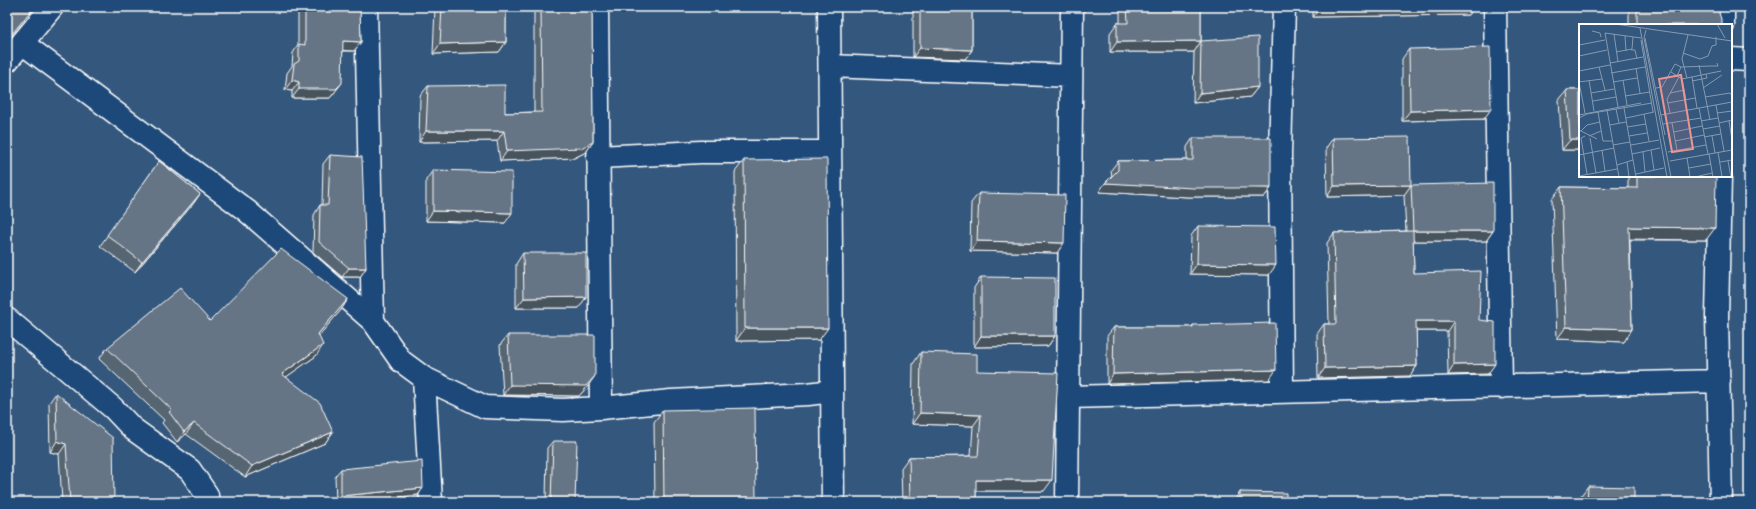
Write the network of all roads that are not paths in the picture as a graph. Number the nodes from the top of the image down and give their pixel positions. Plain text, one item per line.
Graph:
1 (52, 7) edge
2 (366, 7) edge
3 (597, 7) edge
4 (829, 7) edge
5 (1072, 7) edge
6 (1284, 7) edge
7 (1495, 7) edge
8 (1723, 7) edge
9 (1723, 24) edge
10 (22, 43) junction
11 (1732, 60) edge
12 (1749, 60) edge
13 (7, 61) edge
14 (830, 66) junction
15 (1071, 76) junction
16 (830, 152) junction
17 (598, 157) junction
18 (1720, 177) edge
19 (7, 320) edge
20 (373, 321) junction
21 (424, 378) junction
22 (1719, 381) junction
23 (1501, 387) junction
24 (832, 391) junction
25 (1282, 392) junction
26 (1068, 397) junction
27 (601, 408) junction
28 (207, 502) edge
29 (431, 502) edge
30 (832, 502) edge
31 (1067, 502) edge
32 (1721, 502) edge

1 - 10 street
2 - 20 street
3 - 17 street
4 - 14 street
5 - 15 street
6 - 25 street
7 - 23 street
8 - 9 street
10 - 13 street
10 - 20 street
11 - 12 street
14 - 15 street
14 - 16 street
15 - 26 street
16 - 17 street
16 - 24 street
17 - 27 street
18 - 22 street
19 - 28 street
20 - 21 street
21 - 27 street
21 - 29 street
22 - 23 street
22 - 32 street
23 - 25 street
24 - 27 street
24 - 30 street
25 - 26 street
26 - 31 street

